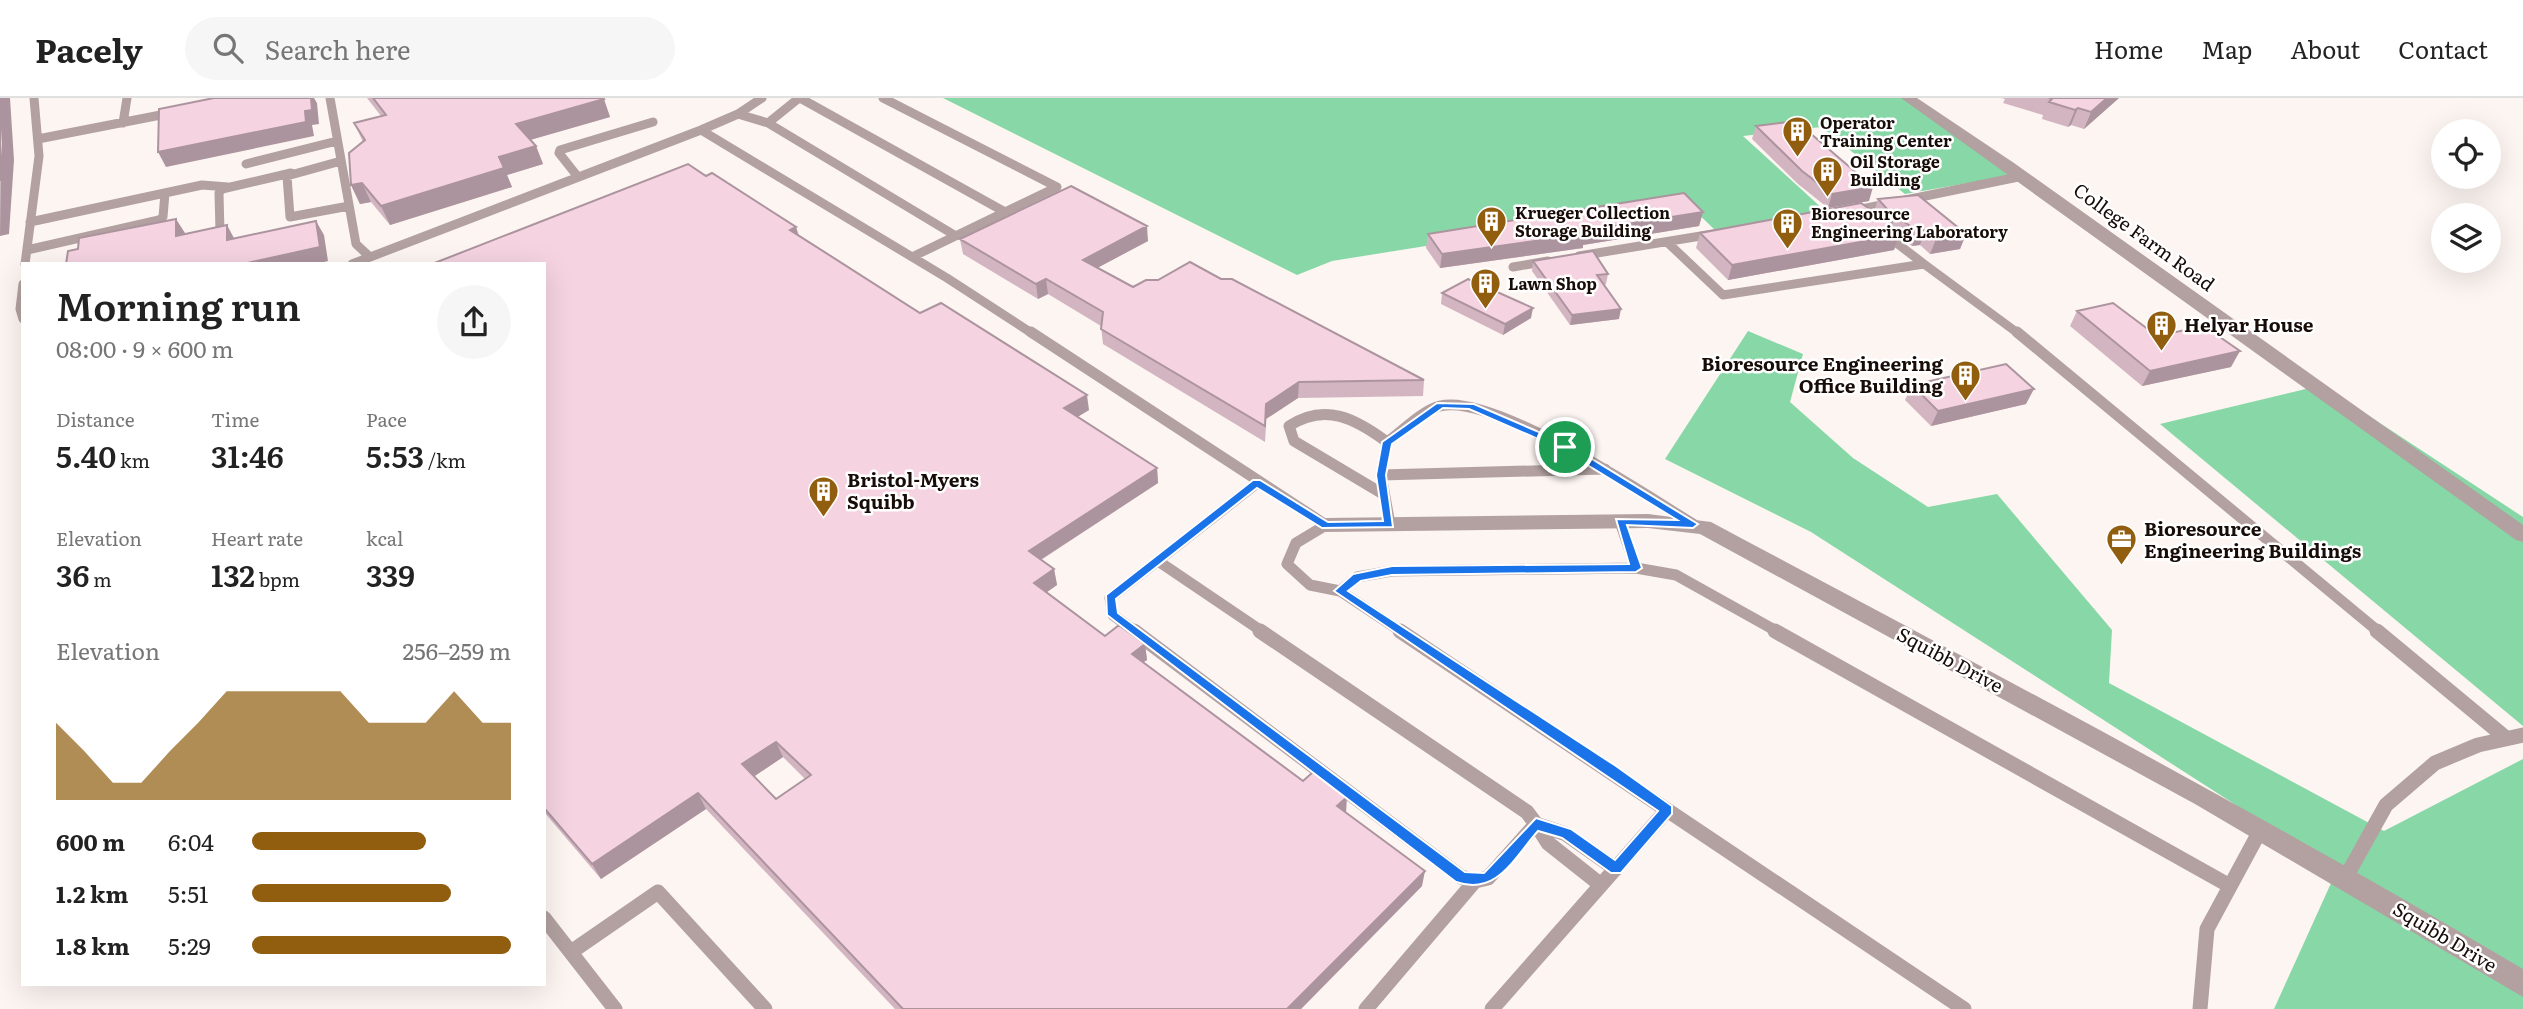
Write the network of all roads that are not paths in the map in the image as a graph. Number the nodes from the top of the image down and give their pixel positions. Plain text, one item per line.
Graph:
1 (34, 98) edge
2 (127, 98) edge
3 (330, 98) edge
4 (762, 98) edge
5 (800, 98) edge
6 (883, 98) edge
7 (1908, 98) edge
8 (185, 111) edge
9 (738, 114) junction
10 (123, 122) junction
11 (653, 122) dead end
12 (768, 123) junction
13 (701, 130) junction
14 (38, 139) junction
15 (337, 141) junction
16 (341, 161) junction
17 (246, 164) dead end
18 (291, 173) junction
19 (2023, 176) junction
20 (578, 177) junction
21 (228, 187) junction
22 (164, 193) junction
23 (349, 206) junction
24 (1858, 210) junction
25 (1005, 212) junction
26 (1846, 212) edge
27 (1867, 218) edge
28 (30, 222) junction
29 (220, 232) edge
30 (1720, 233) edge
31 (956, 236) junction
32 (1890, 238) edge
33 (1668, 242) junction
34 (27, 250) junction
35 (370, 257) junction
36 (912, 257) junction
37 (25, 262) edge
38 (357, 262) edge
39 (1924, 264) junction
40 (1513, 267) dead end
41 (1387, 442) junction
42 (1605, 469) junction
43 (1381, 475) junction
44 (1257, 483) junction
45 (1383, 494) junction
46 (1620, 522) junction
47 (1390, 524) junction
48 (1693, 524) junction
49 (1326, 525) junction
50 (2523, 535) edge
51 (1158, 561) junction
52 (1636, 568) junction
53 (1340, 591) junction
54 (2523, 735) edge
55 (2506, 738) junction
56 (1667, 810) junction
57 (1536, 824) junction
58 (2260, 829) junction
59 (1616, 869) junction
60 (2346, 877) junction
61 (1475, 881) junction
62 (1601, 885) junction
63 (2230, 886) junction
64 (546, 921) edge
65 (571, 952) junction
66 (2523, 984) edge
67 (615, 1009) edge
68 (765, 1009) edge
69 (1366, 1009) edge
70 (1492, 1009) edge
71 (1964, 1009) edge
72 (2200, 1009) edge

1 - 14 lane
2 - 10 lane
3 - 15 lane
4 - 9 lane
5 - 12 lane
5 - 25 lane
6 - 25 lane
7 - 19 street, College Farm Road
8 - 10 lane
9 - 12 lane
9 - 13 lane
10 - 14 lane
11 - 20 lane
12 - 31 lane
13 - 20 lane
13 - 36 lane
14 - 28 lane
15 - 16 lane
15 - 17 lane
16 - 18 lane
16 - 23 lane
18 - 21 lane
18 - 23 lane
19 - 24 lane
19 - 50 street, College Farm Road
20 - 35 lane
21 - 22 lane
21 - 29 lane
22 - 28 lane
22 - 34 lane
23 - 35 lane
24 - 26 lane
24 - 27 lane
25 - 31 lane
28 - 34 lane
30 - 33 lane
31 - 36 lane
32 - 39 lane
33 - 39 lane
33 - 40 lane
34 - 37 lane
35 - 38 lane
36 - 44 lane
39 - 55 lane
41 - 42 lane
41 - 43 lane
41 - 45 lane
42 - 43 lane
42 - 48 lane
43 - 45 lane
44 - 49 lane
44 - 51 lane
45 - 47 lane
46 - 47 street, Squibb Drive
46 - 48 street, Squibb Drive
46 - 52 lane
47 - 49 street, Squibb Drive
48 - 58 street, Squibb Drive
49 - 53 lane
51 - 57 lane
51 - 61 lane
52 - 53 lane
52 - 63 lane
53 - 56 lane
54 - 55 lane
55 - 60 lane
56 - 59 lane
56 - 71 lane
57 - 59 lane
57 - 61 lane
57 - 62 lane
58 - 60 street, Squibb Drive
58 - 63 lane
59 - 62 lane
60 - 66 street, Squibb Drive
61 - 69 lane
62 - 70 lane
63 - 72 lane
64 - 65 lane
65 - 67 lane
65 - 68 lane

